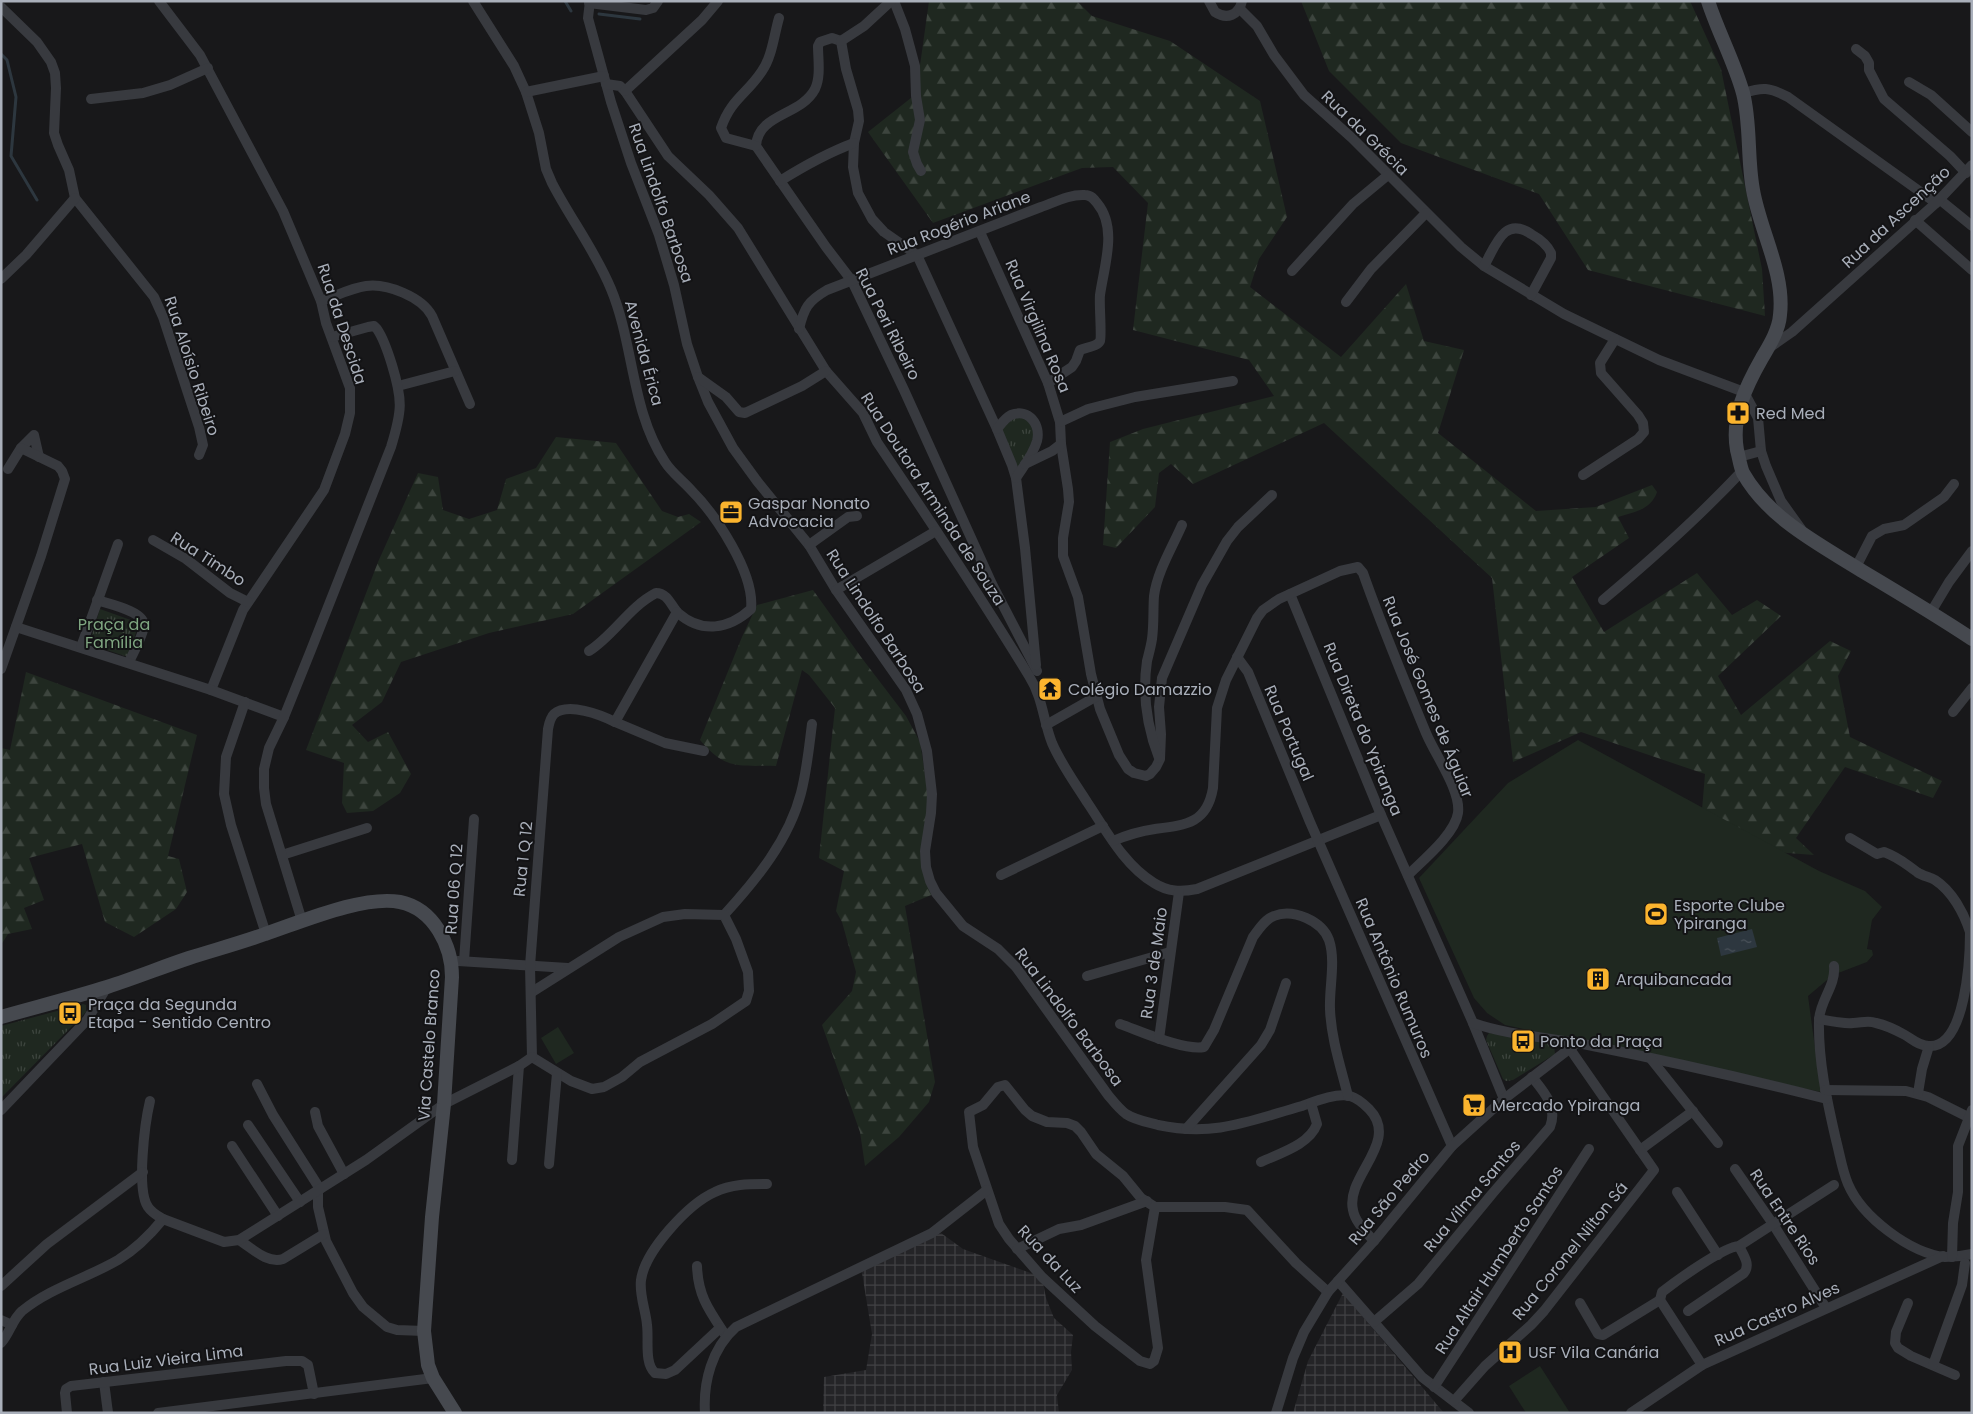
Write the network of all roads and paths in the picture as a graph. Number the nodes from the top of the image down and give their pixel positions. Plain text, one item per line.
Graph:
1 (159, 1) edge
2 (473, 1) edge
3 (658, 1) edge
4 (718, 1) edge
5 (893, 1) edge
6 (1209, 1) edge
7 (1708, 1) edge
8 (589, 2) edge
9 (1241, 5) edge
10 (1, 7) edge
11 (779, 18) dead end
12 (841, 41) junction
13 (1856, 49) dead end
14 (208, 68) junction
15 (605, 80) junction
16 (1909, 82) dead end
17 (625, 91) junction
18 (526, 92) junction
19 (1743, 93) junction
20 (91, 99) dead end
21 (1972, 132) edge
22 (854, 143) junction
23 (756, 146) junction
24 (1969, 169) edge
25 (921, 171) dead end
26 (1388, 175) junction
27 (780, 182) junction
28 (75, 198) junction
29 (1937, 201) junction
30 (1426, 214) junction
31 (1915, 220) junction
32 (1972, 226) edge
33 (980, 232) junction
34 (917, 255) junction
35 (1484, 266) junction
36 (1972, 270) edge
37 (1292, 271) dead end
38 (1, 279) edge
39 (852, 281) junction
40 (1531, 295) junction
41 (321, 301) junction
42 (1346, 302) dead end
43 (800, 329) junction
44 (332, 337) junction
45 (1615, 339) junction
46 (1768, 349) junction
47 (455, 371) junction
48 (826, 371) junction
49 (698, 377) junction
50 (1233, 381) dead end
51 (1048, 383) junction
52 (398, 386) junction
53 (1744, 392) junction
54 (470, 404) dead end
55 (1060, 422) junction
56 (997, 429) junction
57 (1061, 444) junction
58 (21, 448) junction
59 (1762, 451) junction
60 (199, 455) dead end
61 (1739, 456) junction
62 (39, 457) junction
63 (1025, 464) junction
64 (8, 469) dead end
65 (1583, 475) dead end
66 (1738, 475) junction
67 (1016, 478) junction
68 (1954, 484) dead end
69 (1272, 495) dead end
70 (857, 516) dead end
71 (1182, 525) dead end
72 (936, 531) junction
73 (1806, 536) junction
74 (152, 540) dead end
75 (118, 544) dead end
76 (809, 546) junction
77 (1972, 551) edge
78 (1856, 567) junction
79 (836, 590) junction
80 (1290, 594) junction
81 (98, 600) junction
82 (1603, 600) dead end
83 (248, 602) junction
84 (677, 612) junction
85 (1931, 612) junction
86 (16, 627) junction
87 (1972, 639) edge
88 (80, 647) junction
89 (589, 651) dead end
90 (1237, 657) junction
91 (130, 662) junction
92 (1, 669) edge
93 (1037, 671) junction
94 (1972, 688) edge
95 (211, 690) junction
96 (1038, 691) junction
97 (1097, 696) junction
98 (245, 702) junction
99 (1953, 712) dead end
100 (284, 717) junction
101 (615, 722) junction
102 (812, 724) dead end
103 (1046, 725) junction
104 (704, 751) dead end
105 (1160, 759) junction
106 (1381, 815) junction
107 (474, 819) dead end
108 (1310, 822) joint
109 (1103, 826) junction
110 (367, 828) dead end
111 (1850, 838) dead end
112 (1318, 840) junction
113 (1113, 841) junction
114 (282, 855) junction
115 (1001, 874) dead end
116 (1408, 875) junction
117 (1179, 892) junction
118 (724, 915) junction
119 (302, 921) junction
120 (266, 934) junction
121 (1170, 952) junction
122 (458, 961) junction
123 (530, 966) junction
124 (1834, 966) dead end
125 (568, 968) junction
126 (1087, 976) dead end
127 (1286, 983) dead end
128 (107, 987) junction
129 (532, 992) junction
130 (1, 1017) edge
131 (1819, 1019) junction
132 (1473, 1022) junction
133 (1120, 1024) dead end
134 (1159, 1039) junction
135 (1574, 1046) junction
136 (1929, 1046) junction
137 (532, 1057) junction
138 (1652, 1059) junction
139 (519, 1066) junction
140 (557, 1072) junction
141 (1532, 1077) junction
142 (257, 1084) dead end
143 (1918, 1093) junction
144 (1826, 1095) junction
145 (1348, 1096) junction
146 (1504, 1099) junction
147 (150, 1101) dead end
148 (1311, 1103) junction
149 (444, 1104) junction
150 (2, 1108) edge
151 (1693, 1111) junction
152 (315, 1112) dead end
153 (1970, 1118) edge
154 (248, 1125) dead end
155 (1186, 1130) junction
156 (1718, 1143) dead end
157 (232, 1146) dead end
158 (1452, 1146) junction
159 (1589, 1149) dead end
160 (1640, 1150) junction
161 (512, 1160) dead end
162 (1261, 1162) dead end
163 (548, 1164) dead end
164 (1735, 1169) dead end
165 (143, 1172) junction
166 (344, 1174) junction
167 (767, 1184) dead end
168 (1834, 1185) dead end
169 (319, 1190) junction
170 (987, 1190) junction
171 (1677, 1192) dead end
172 (300, 1202) junction
173 (1151, 1204) junction
174 (278, 1216) junction
175 (163, 1219) junction
176 (1773, 1224) junction
177 (324, 1234) junction
178 (239, 1240) junction
179 (1374, 1241) junction
180 (1739, 1246) junction
181 (1016, 1249) junction
182 (1718, 1255) junction
183 (1961, 1260) edge
184 (697, 1266) dead end
185 (1338, 1281) junction
186 (1, 1286) edge
187 (1328, 1292) junction
188 (1660, 1300) junction
189 (1580, 1302) dead end
190 (1908, 1302) dead end
191 (1826, 1308) junction
192 (1688, 1311) dead end
193 (1, 1320) edge
194 (1374, 1322) junction
195 (12, 1326) junction
196 (424, 1331) junction
197 (723, 1332) junction
198 (1, 1343) edge
199 (1702, 1365) junction
200 (1933, 1365) junction
201 (1955, 1375) dead end
202 (433, 1378) junction
203 (104, 1382) junction
204 (1434, 1387) junction
205 (314, 1394) junction
206 (254, 1401) junction
207 (1454, 1401) junction
208 (164, 1412) edge
209 (67, 1413) edge
210 (108, 1413) edge
211 (255, 1413) edge
212 (455, 1413) edge
213 (705, 1413) edge
214 (1276, 1413) edge
215 (1469, 1413) edge
216 (1631, 1413) edge

1 - 14 street, Rua da Descida
2 - 18 street
3 - 8 street
4 - 17 street
5 - 12 street
5 - 25 street
6 - 9 street
7 - 19 main road
8 - 15 street, Rua Lindolfo Barbosa
9 - 26 street, Rua da Grécia
10 - 28 street, Rua Aloísio Ribeiro
11 - 23 street
12 - 22 street
12 - 23 street
13 - 24 street
14 - 20 street
14 - 41 street, Rua da Descida
15 - 17 street
15 - 18 street
15 - 49 street, Rua Lindolfo Barbosa
16 - 21 street
17 - 43 street, Rua Doutora Arminda de Souza
18 - 84 street, Avenida Érica
19 - 29 street
19 - 46 main road
22 - 27 street
22 - 34 street
23 - 27 street, Rua Peri Ribeiro
24 - 29 street, Rua da Ascenção
26 - 30 street, Rua da Grécia
26 - 37 street
27 - 39 street, Rua Peri Ribeiro
28 - 38 street
28 - 60 street, Rua Aloísio Ribeiro
29 - 31 street, Rua da Ascenção
29 - 32 street
30 - 35 street, Rua da Grécia
30 - 42 street
31 - 36 street
31 - 46 street, Rua da Ascenção
33 - 34 street, Rua Rogério Ariane
33 - 51 street, Rua Virgilina Rosa
33 - 51 street, Rua Rogério Ariane
34 - 39 street, Rua Rogério Ariane
34 - 56 street
35 - 40 street, Rua da Grécia
35 - 40 street
39 - 43 street, Rua Rogério Ariane
39 - 93 street, Rua Peri Ribeiro
40 - 45 street, Rua da Grécia
41 - 44 street, Rua da Descida
41 - 47 street
43 - 48 street, Rua Doutora Arminda de Souza
44 - 52 street
44 - 83 street, Rua da Descida
45 - 53 street, Rua da Grécia
45 - 65 street
46 - 53 main road
47 - 52 street
47 - 54 street
48 - 49 street
48 - 72 street, Rua Doutora Arminda de Souza
49 - 76 street, Rua Lindolfo Barbosa
50 - 55 street
51 - 55 street, Rua Virgilina Rosa
52 - 100 street
53 - 59 street
53 - 61 main road
55 - 57 street, Rua Virgilina Rosa
56 - 63 street
56 - 67 street
57 - 63 street
57 - 97 street, Rua Virgilina Rosa
58 - 62 street
58 - 62 street
58 - 64 street
59 - 61 street
59 - 73 street
61 - 66 main road
62 - 86 street
63 - 67 street
66 - 73 main road
66 - 82 street
67 - 93 street
68 - 78 street
69 - 105 street
70 - 76 street
71 - 105 street
72 - 79 street
72 - 96 street, Rua Doutora Arminda de Souza
73 - 78 main road
74 - 83 street, Rua Timbo
75 - 81 street
76 - 79 street, Rua Lindolfo Barbosa
77 - 85 street
78 - 85 main road
79 - 155 street, Rua Lindolfo Barbosa
80 - 90 street
80 - 106 street, Rua Direta do Ypiranga
80 - 116 street, Rua José Gomes de Águiar
81 - 88 street
81 - 91 street
83 - 95 street, Rua da Descida
84 - 89 street
84 - 101 street
85 - 87 main road
86 - 88 street
86 - 92 street
88 - 91 street
90 - 108 street, Rua Portugal
90 - 113 street
91 - 95 street
93 - 96 street
94 - 99 street
95 - 98 street
96 - 103 street, Rua Doutora Arminda de Souza
97 - 103 street
97 - 105 street, Rua Virgilina Rosa
98 - 100 street
98 - 120 street
100 - 114 street
101 - 104 street
101 - 123 street, Rua 1 Q 12
102 - 118 street
103 - 109 street, Rua Doutora Arminda de Souza
106 - 112 street
106 - 116 street, Rua Direta do Ypiranga
107 - 122 street, Rua 06 Q 12
108 - 112 street, Rua Antônio Rumuros
109 - 113 street, Rua Doutora Arminda de Souza
109 - 115 street
110 - 114 street
111 - 136 street
112 - 117 street
112 - 158 street, Rua Antônio Rumuros
113 - 117 street, Rua Doutora Arminda de Souza
114 - 119 street
116 - 132 street, Rua Direta do Ypiranga
117 - 121 street, Rua 3 de Maio
118 - 125 street
118 - 140 street
119 - 120 main road, Via Castelo Branco
119 - 122 main road, Via Castelo Branco
120 - 128 main road, Via Castelo Branco
121 - 126 street
121 - 134 street, Rua 3 de Maio
122 - 123 street
122 - 149 main road, Via Castelo Branco
123 - 125 street
123 - 129 street, Rua 1 Q 12
124 - 131 street
125 - 129 street
127 - 155 street
128 - 130 main road, Via Castelo Branco
128 - 150 street
129 - 137 street, Rua 1 Q 12
131 - 136 street
131 - 144 street
132 - 135 street
132 - 146 street, Rua Direta do Ypiranga
133 - 134 street
134 - 145 street
135 - 138 street
135 - 141 street, Rua São Pedro
135 - 160 street
136 - 143 street
137 - 139 street
137 - 140 street
138 - 144 street
138 - 151 street
139 - 149 street
139 - 161 street
140 - 163 street
141 - 146 street, Rua São Pedro
141 - 194 street, Rua Vilma Santos
142 - 169 street
143 - 144 street
143 - 153 street
144 - 183 street
145 - 148 street, Rua Lindolfo Barbosa
145 - 179 street
146 - 158 street, Rua São Pedro
147 - 165 street
148 - 155 street, Rua Lindolfo Barbosa
148 - 162 street
149 - 166 street
149 - 196 main road, Via Castelo Branco
151 - 156 street
151 - 160 street
152 - 166 street
153 - 183 street
154 - 172 street
157 - 174 street
158 - 179 street, Rua São Pedro
159 - 204 street, Rua Altair Humberto Santos
160 - 207 street, Rua Coronel Nilton Sá
164 - 176 street, Rua Entre Rios
165 - 175 street
165 - 186 street
166 - 169 street
167 - 197 street
168 - 176 street
169 - 172 street
169 - 177 street
170 - 173 street, Rua da Luz
170 - 181 street, Rua da Luz
170 - 197 street
171 - 182 street
172 - 174 street
173 - 181 street
173 - 181 street, Rua da Luz
173 - 187 street
174 - 178 street
175 - 178 street
175 - 195 street
176 - 180 street
176 - 191 street, Rua Entre Rios
177 - 178 street
177 - 196 street
179 - 185 street, Rua São Pedro
180 - 182 street
180 - 192 street
182 - 188 street
183 - 191 street, Rua Castro Alves
183 - 200 street
184 - 197 street
185 - 187 street, Rua São Pedro
185 - 194 street
187 - 214 street, Rua São Pedro
188 - 189 street
188 - 199 street
190 - 200 street
191 - 199 street, Rua Castro Alves
193 - 195 street
194 - 204 street
195 - 198 street
196 - 202 main road, Via Castelo Branco
197 - 213 street
199 - 216 street, Rua Castro Alves
200 - 201 street
202 - 205 street
202 - 212 main road, Via Castelo Branco
203 - 205 street, Rua Luiz Vieira Lima
203 - 209 street, Rua Luiz Vieira Lima
203 - 210 street
204 - 207 street
205 - 206 street
206 - 208 street
206 - 211 street
207 - 215 street

